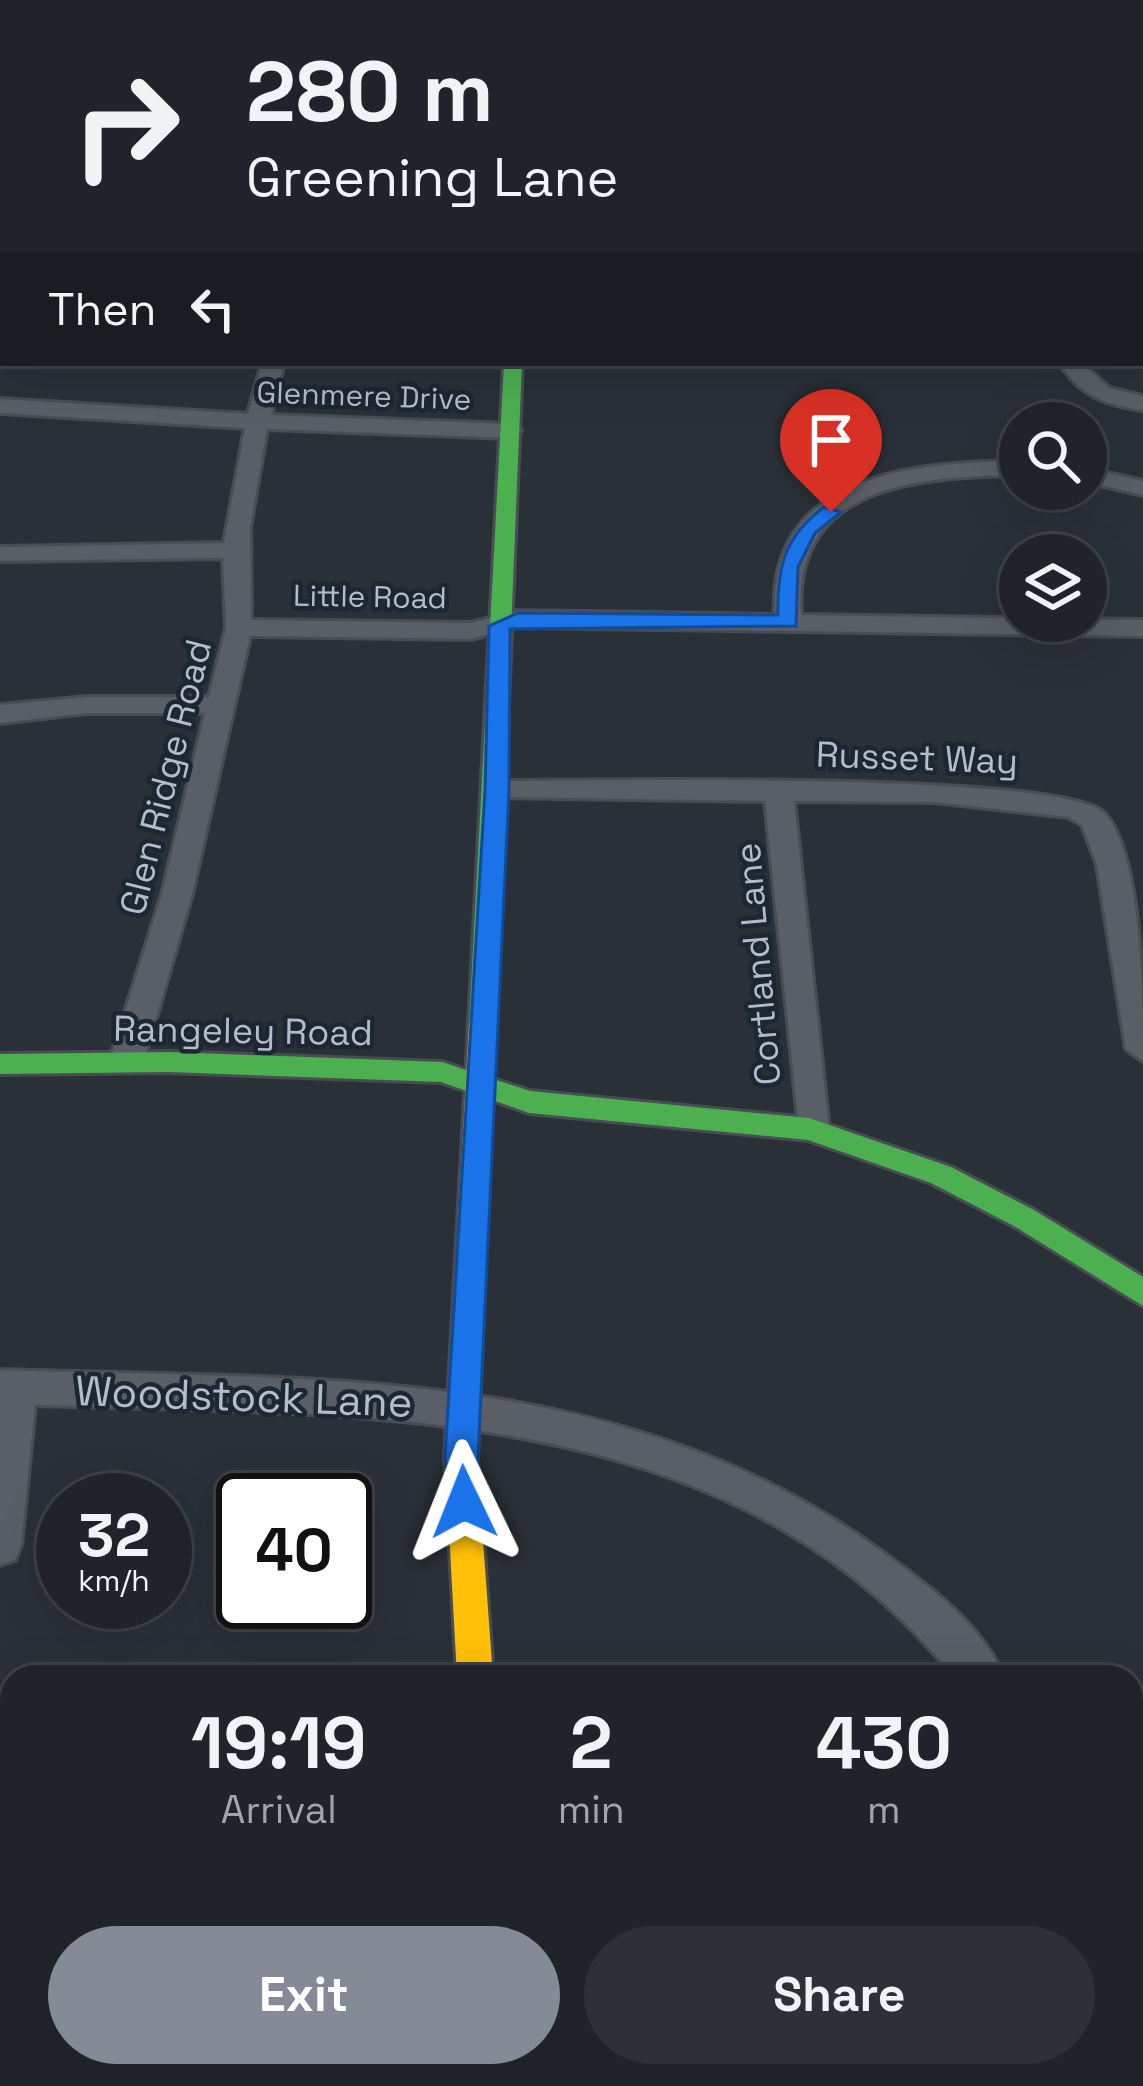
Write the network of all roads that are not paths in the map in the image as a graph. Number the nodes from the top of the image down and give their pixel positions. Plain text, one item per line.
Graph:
1 (272, 366) edge
2 (513, 366) edge
3 (1072, 366) edge
4 (1143, 403) edge
5 (0, 406) edge
6 (257, 422) junction
7 (510, 431) junction
8 (999, 470) edge
9 (1107, 480) edge
10 (1143, 488) edge
11 (233, 550) junction
12 (0, 554) edge
13 (788, 621) junction
14 (500, 626) junction
15 (238, 628) junction
16 (1143, 628) edge
17 (217, 705) junction
18 (0, 713) edge
19 (497, 790) junction
20 (779, 792) junction
21 (1143, 1048) edge
22 (126, 1063) junction
23 (0, 1064) edge
24 (478, 1092) junction
25 (812, 1129) junction
26 (1143, 1293) edge
27 (9, 1387) edge
28 (464, 1405) junction
29 (0, 1546) edge
30 (474, 1665) edge
31 (972, 1665) edge

1 - 6 street, Glen Ridge Road
2 - 7 street
3 - 4 street
5 - 6 street, Glenmere Drive
6 - 7 street, Glenmere Drive
6 - 11 street, Glen Ridge Road
7 - 14 street
8 - 13 street
9 - 10 street
11 - 12 street
11 - 15 street, Glen Ridge Road
13 - 14 street, Little Road
13 - 16 street, Little Road
14 - 15 street, Little Road
14 - 19 street
15 - 17 street, Glen Ridge Road
17 - 18 street
17 - 22 street, Glen Ridge Road
19 - 20 street, Russet Way
19 - 24 street
20 - 21 street, Russet Way
20 - 25 street, Cortland Lane
22 - 23 street, Rangeley Road
22 - 24 street, Rangeley Road
24 - 25 street, Rangeley Road
24 - 28 street
25 - 26 street, Rangeley Road
27 - 28 street, Woodstock Lane
27 - 29 street
28 - 30 street
28 - 31 street, Woodstock Lane

